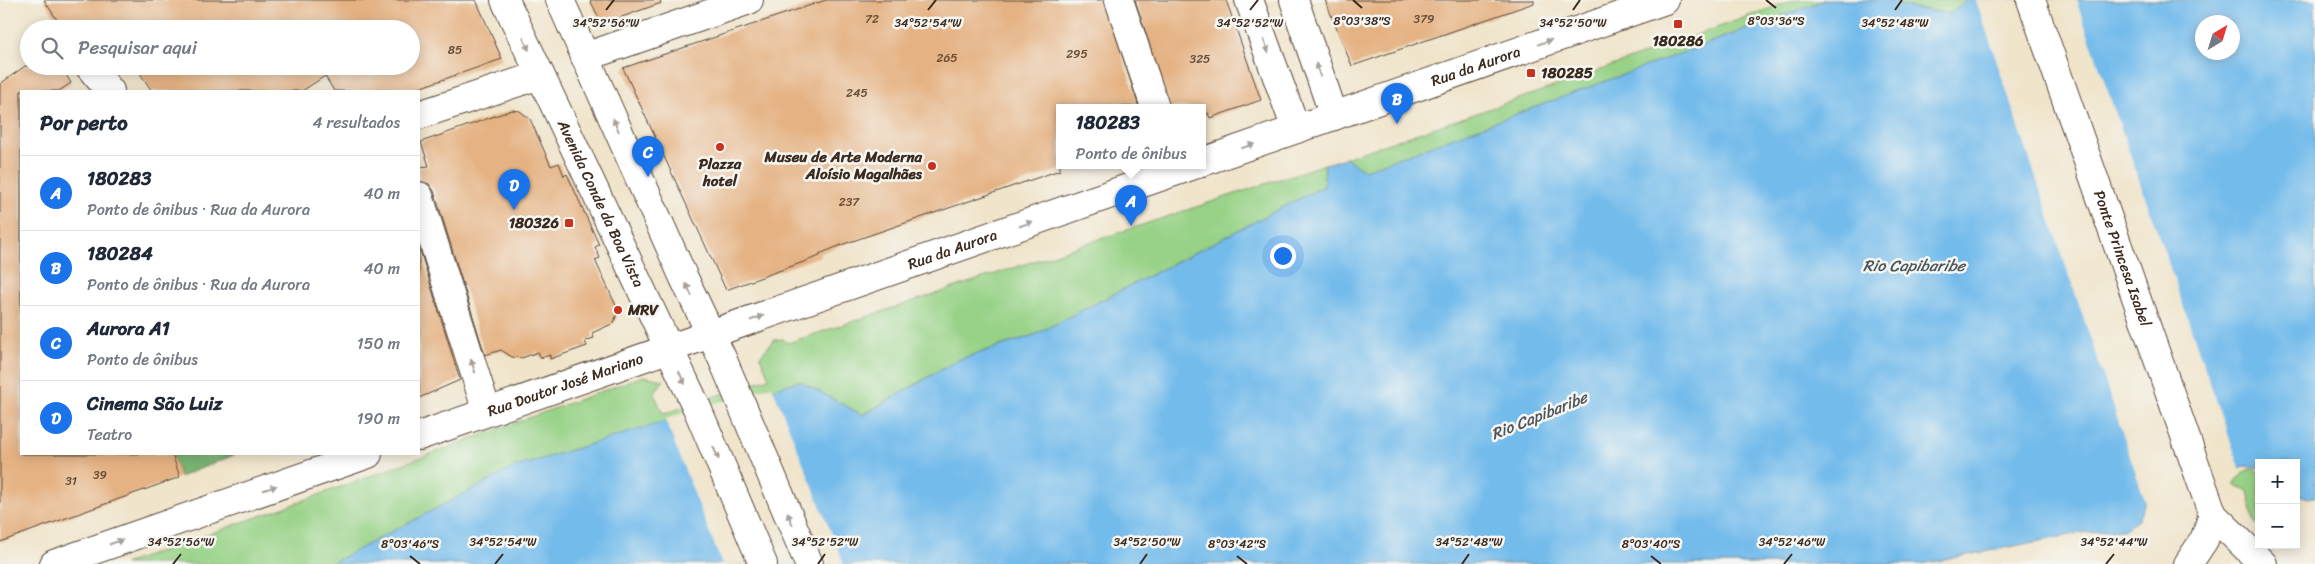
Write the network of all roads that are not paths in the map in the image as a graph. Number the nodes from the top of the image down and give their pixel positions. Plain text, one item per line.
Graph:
1 (505, 0) edge
2 (560, 0) edge
3 (750, 0) edge
4 (1119, 0) edge
5 (1249, 0) edge
6 (1294, 0) edge
7 (1664, 0) edge
8 (2031, 0) edge
9 (585, 57) junction
10 (97, 75) edge
11 (540, 75) junction
12 (109, 90) edge
13 (1154, 104) edge
14 (420, 115) edge
15 (1334, 116) junction
16 (1296, 129) junction
17 (1206, 161) edge
18 (1175, 169) edge
19 (420, 199) edge
20 (711, 334) junction
21 (668, 348) junction
22 (488, 412) junction
23 (420, 436) edge
24 (365, 455) edge
25 (2211, 509) junction
26 (54, 564) edge
27 (763, 564) edge
28 (809, 564) edge
29 (2188, 564) edge
30 (2263, 564) edge

1 -> 11 main road, Avenida Conde da Boa Vista
2 - 9 main road
3 - 9 main road
4 - 13 main road
5 -> 16 main road
15 -> 6 main road
15 -> 7 main road, Rua da Aurora
8 - 25 main road, Ponte Princesa Isabel
20 -> 9 main road
10 - 12 main road
11 - 14 main road
11 - 21 main road, Avenida Conde da Boa Vista
15 - 16 main road, Rua da Aurora
17 -> 16 main road, Rua da Aurora
20 -> 18 main road, Rua da Aurora
22 -> 19 main road
20 - 21 main road, Rua Doutor José Mariano
28 -> 20 main road
21 - 22 main road, Rua Doutor José Mariano
21 -> 27 main road, Avenida Conde da Boa Vista
22 - 23 main road, Rua Doutor José Mariano
26 -> 24 main road
25 - 29 main road
25 - 30 main road

